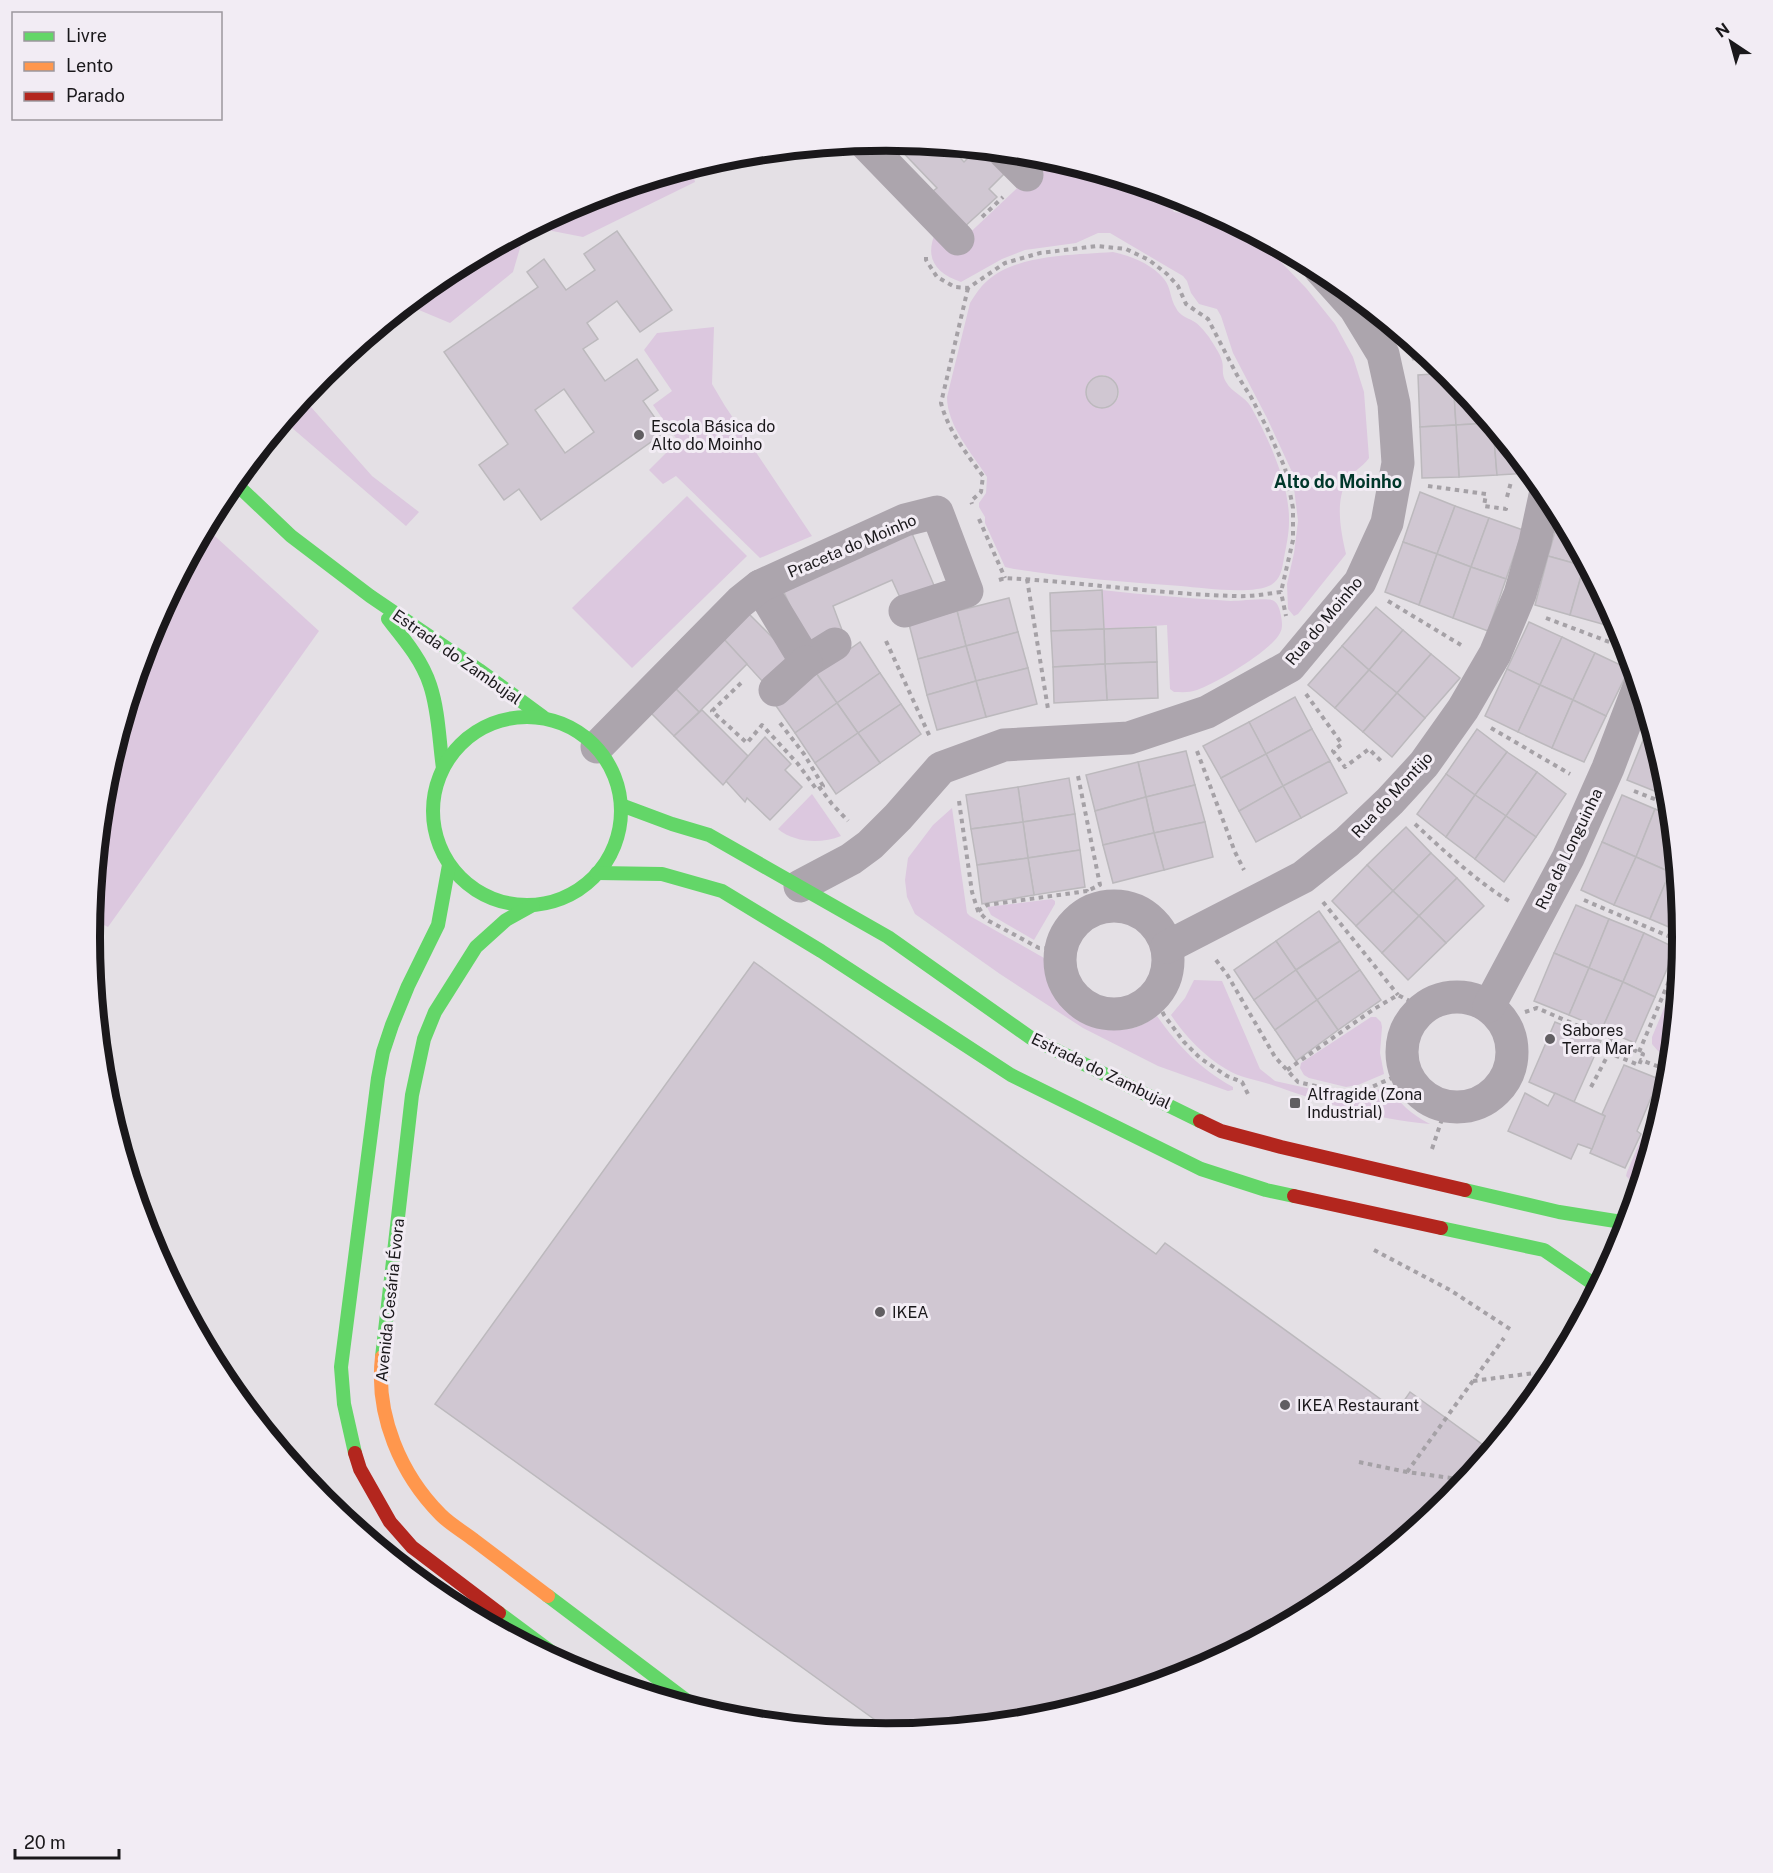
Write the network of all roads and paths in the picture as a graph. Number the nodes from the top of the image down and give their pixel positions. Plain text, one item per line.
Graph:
1 (877, 151) edge
2 (1013, 161) edge
3 (1027, 175) dead end
4 (949, 229) joint
5 (968, 288) junction
6 (1350, 302) edge
7 (1439, 488) dead end
8 (241, 489) edge
9 (1508, 490) dead end
10 (1543, 505) edge
11 (1005, 578) junction
12 (1027, 579) junction
13 (760, 586) junction
14 (967, 591) junction
15 (1281, 592) junction
16 (370, 596) junction
17 (1394, 606) dead end
18 (905, 611) dead end
19 (1560, 624) dead end
20 (835, 644) dead end
21 (1463, 646) dead end
22 (1617, 646) edge
23 (890, 649) dead end
24 (806, 662) junction
25 (1290, 666) junction
26 (765, 695) junction
27 (1635, 697) edge
28 (1311, 704) dead end
29 (1047, 705) dead end
30 (543, 717) junction
31 (928, 732) dead end
32 (1497, 733) dead end
33 (597, 747) junction
34 (1361, 755) dead end
35 (443, 768) junction
36 (1563, 770) dead end
37 (1207, 778) dead end
38 (820, 788) junction
39 (1082, 794) dead end
40 (1649, 797) dead end
41 (1660, 801) edge
42 (621, 805) junction
43 (851, 824) dead end
44 (963, 826) dead end
45 (1435, 843) dead end
46 (1235, 852) dead end
47 (449, 865) junction
48 (597, 873) junction
49 (800, 886) junction
50 (1494, 892) dead end
51 (1581, 898) dead end
52 (1091, 900) junction
53 (533, 904) junction
54 (978, 911) junction
55 (1196, 932) junction
56 (1347, 933) dead end
57 (1672, 938) edge
58 (1167, 947) junction
59 (1061, 949) junction
60 (1671, 978) edge
61 (1154, 996) junction
62 (1411, 1002) junction
63 (1489, 1006) junction
64 (1537, 1008) dead end
65 (1639, 1052) junction
66 (1641, 1059) junction
67 (1661, 1067) edge
68 (1287, 1070) junction
69 (1405, 1072) junction
70 (1591, 1087) dead end
71 (1248, 1094) dead end
72 (1446, 1107) junction
73 (1431, 1153) dead end
74 (1619, 1222) edge
75 (1370, 1248) dead end
76 (1592, 1283) edge
77 (1510, 1329) dead end
78 (1504, 1338) dead end
79 (1538, 1375) edge
80 (1472, 1381) junction
81 (1359, 1462) dead end
82 (1407, 1472) junction
83 (1455, 1478) edge
84 (530, 1636) edge
85 (683, 1696) edge

1 - 4 street
2 - 3 street
4 - 5 path
5 - 11 path
5 - 15 path
6 - 25 street, Rua do Moinho
7 - 9 path
8 - 16 street, Estrada do Zambujal
10 - 55 street, Rua do Montijo
11 - 12 path
11 - 14 path
12 - 15 path
12 - 29 path
13 - 14 street, Praceta do Moinho
13 - 24 street
13 - 33 street, Praceta do Moinho
14 - 18 street
15 - 25 path
16 - 30 street, Estrada do Zambujal
16 - 35 street, Estrada do Zambujal
17 - 21 path
19 - 22 path
20 - 24 street
23 - 31 path
24 - 26 street
25 - 49 street, Rua do Moinho
26 - 38 path
26 - 38 path
27 - 63 street, Rua da Longuinha
28 - 34 path
30 - 33 street
30 - 35 street
32 - 36 path
33 - 42 street
35 - 47 street
37 - 46 path
38 - 43 path
39 - 52 path
40 - 41 path
42 - 48 street
42 - 49 street, Estrada do Zambujal
44 - 54 path
45 - 50 path
47 - 53 street
47 - 84 street
48 - 53 street
48 - 76 street
49 - 74 street, Estrada do Zambujal
51 - 57 path
52 - 54 path
52 - 58 street
52 - 59 street
53 - 85 street, Avenida Cesária Évora
54 - 59 path
55 - 58 street, Rua do Montijo
55 - 68 path
56 - 62 path
58 - 61 street
59 - 61 street
60 - 65 path
61 - 71 path
62 - 63 street
62 - 68 path
62 - 69 street
63 - 72 street
64 - 65 path
65 - 66 path
66 - 67 path
66 - 70 path
68 - 69 path
69 - 72 street
72 - 73 path
75 - 77 path
78 - 80 path
79 - 80 path
80 - 82 path
81 - 82 path
82 - 83 path

